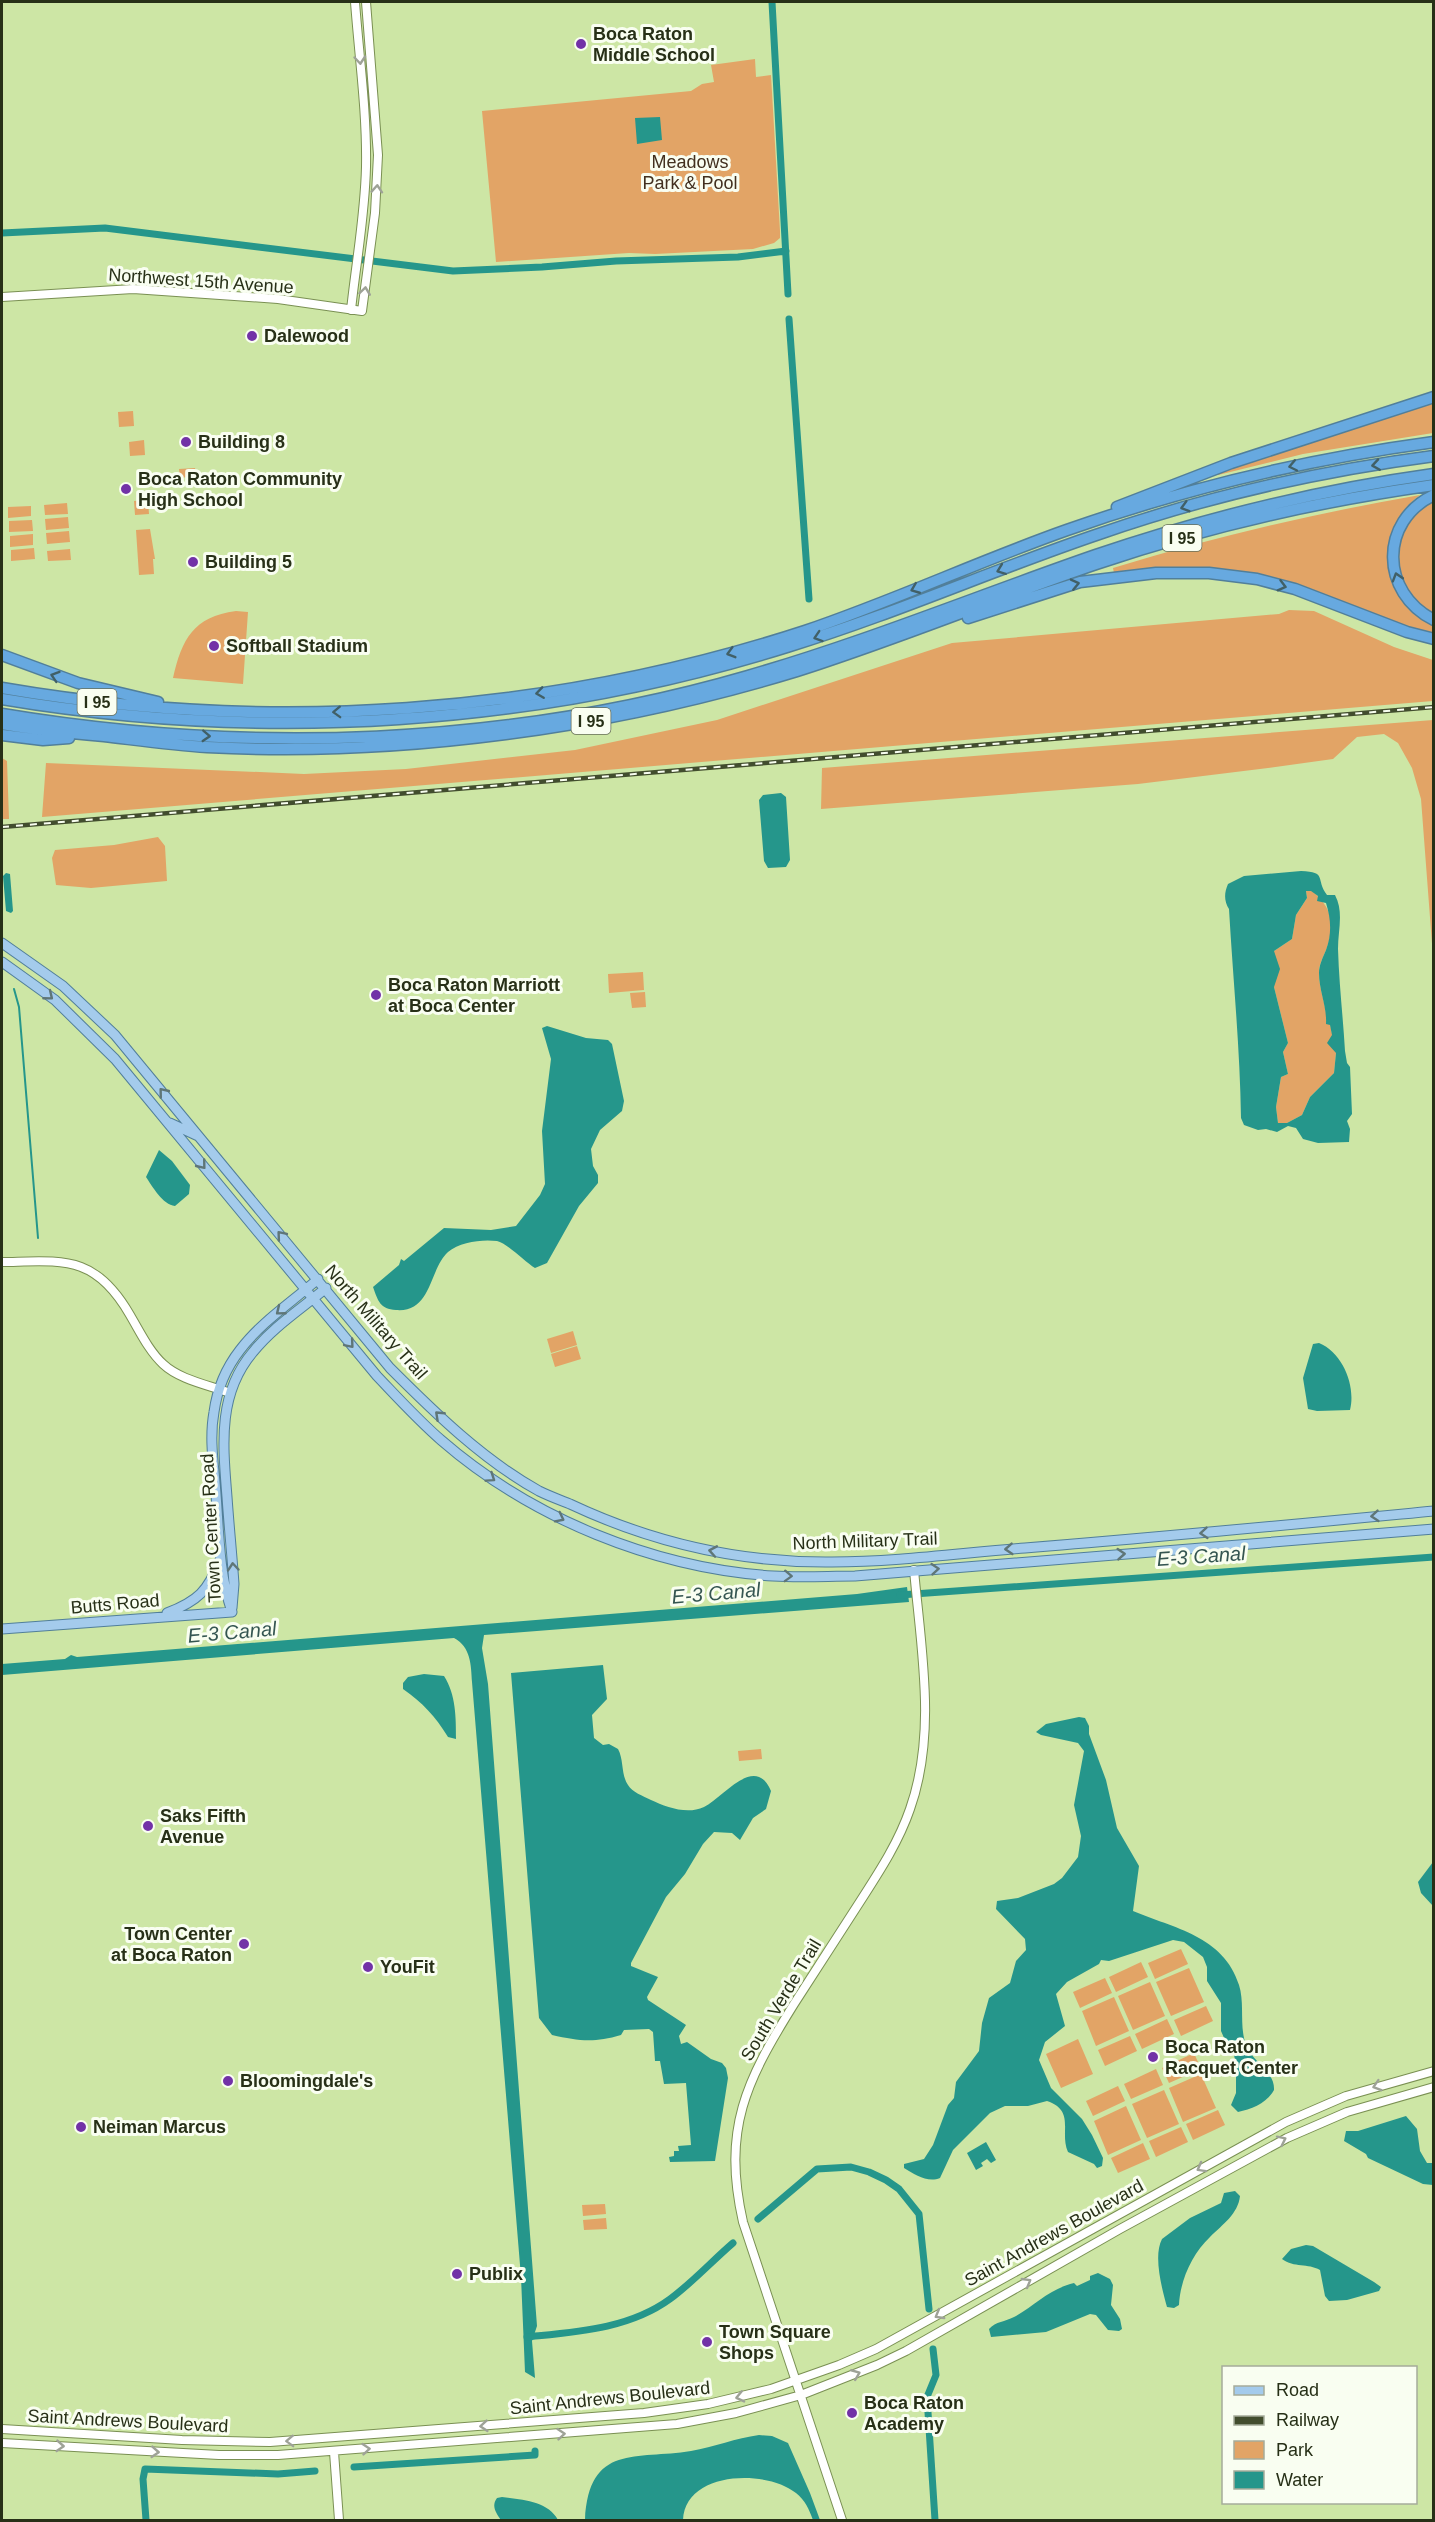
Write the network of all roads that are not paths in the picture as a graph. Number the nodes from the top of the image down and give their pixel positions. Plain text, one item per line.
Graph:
1 (355, 2) edge
2 (366, 2) edge
3 (2, 297) edge
4 (351, 310) junction
5 (1434, 392) edge
6 (1434, 397) edge
7 (1377, 416) junction
8 (1434, 442) edge
9 (1434, 456) edge
10 (1434, 474) edge
11 (1434, 484) edge
12 (1434, 495) edge
13 (1068, 530) junction
14 (1434, 620) edge
15 (938, 622) junction
16 (1434, 639) edge
17 (2, 655) edge
18 (2, 688) edge
19 (2, 699) edge
20 (194, 710) junction
21 (2, 714) edge
22 (2, 724) edge
23 (2, 735) edge
24 (94, 735) junction
25 (2, 943) edge
26 (2, 962) edge
27 (153, 1104) junction
28 (180, 1113) junction
29 (167, 1122) junction
30 (200, 1137) junction
31 (2, 1262) edge
32 (318, 1280) junction
33 (326, 1288) junction
34 (306, 1290) junction
35 (313, 1299) junction
36 (220, 1389) junction
37 (230, 1393) junction
38 (1434, 1511) edge
39 (1434, 1529) edge
40 (1079, 1544) junction
41 (220, 1558) junction
42 (1063, 1559) junction
43 (914, 1576) junction
44 (232, 1612) junction
45 (159, 1616) junction
46 (2, 1629) edge
47 (1434, 2071) edge
48 (1434, 2087) edge
49 (797, 2381) junction
50 (801, 2395) junction
51 (654, 2412) junction
52 (513, 2424) junction
53 (656, 2426) junction
54 (2, 2429) edge
55 (513, 2438) junction
56 (2, 2443) edge
57 (334, 2452) junction
58 (339, 2520) edge
59 (842, 2520) edge

1 -> 4 street
4 -> 2 street, Northwest 15th Avenue
3 - 4 street, Northwest 15th Avenue
5 - 7 highway
6 - 7 highway
7 - 13 highway
8 -> 13 highway, I 95
9 -> 19 highway
21 -> 10 highway
11 - 15 highway, I 95
14 -> 12 highway
13 -> 20 highway, I 95
15 -> 16 highway
15 - 24 highway, I 95
20 -> 17 highway
18 - 20 highway, I 95
22 - 24 highway, I 95
23 - 24 highway
28 -> 25 main road, North Military Trail
26 -> 27 main road, North Military Trail
27 - 28 main road
27 - 29 main road, North Military Trail
28 - 30 main road, North Military Trail
29 - 30 main road
29 -> 34 main road, North Military Trail
32 -> 30 main road, North Military Trail
31 - 36 street
32 - 33 main road, North Military Trail
32 - 34 main road, Town Center Road
33 - 35 main road, Town Center Road
40 -> 33 main road, North Military Trail
34 - 35 main road, North Military Trail
34 -> 36 main road, Town Center Road
35 - 37 main road, Town Center Road
35 -> 43 main road, North Military Trail
36 - 37 street
36 - 41 main road, Town Center Road
44 -> 37 main road, Town Center Road
38 -> 40 main road, North Military Trail
42 -> 39 main road, North Military Trail
40 - 42 main road
41 - 44 main road, Town Center Road
41 - 45 main road
43 -> 42 main road, North Military Trail
43 - 49 street, South Verde Trail
44 - 45 main road, Butts Road
45 - 46 main road, Butts Road
47 -> 49 street, Saint Andrews Boulevard
50 -> 48 street, Saint Andrews Boulevard
49 - 50 street, South Verde Trail
49 -> 51 street, Saint Andrews Boulevard
50 - 53 street, Saint Andrews Boulevard
50 - 59 street, South Verde Trail
51 - 52 street, Saint Andrews Boulevard
51 - 53 street
52 -> 54 street, Saint Andrews Boulevard
52 - 55 street
55 -> 53 street, Saint Andrews Boulevard
57 -> 55 street, Saint Andrews Boulevard
56 -> 57 street, Saint Andrews Boulevard
57 - 58 street

